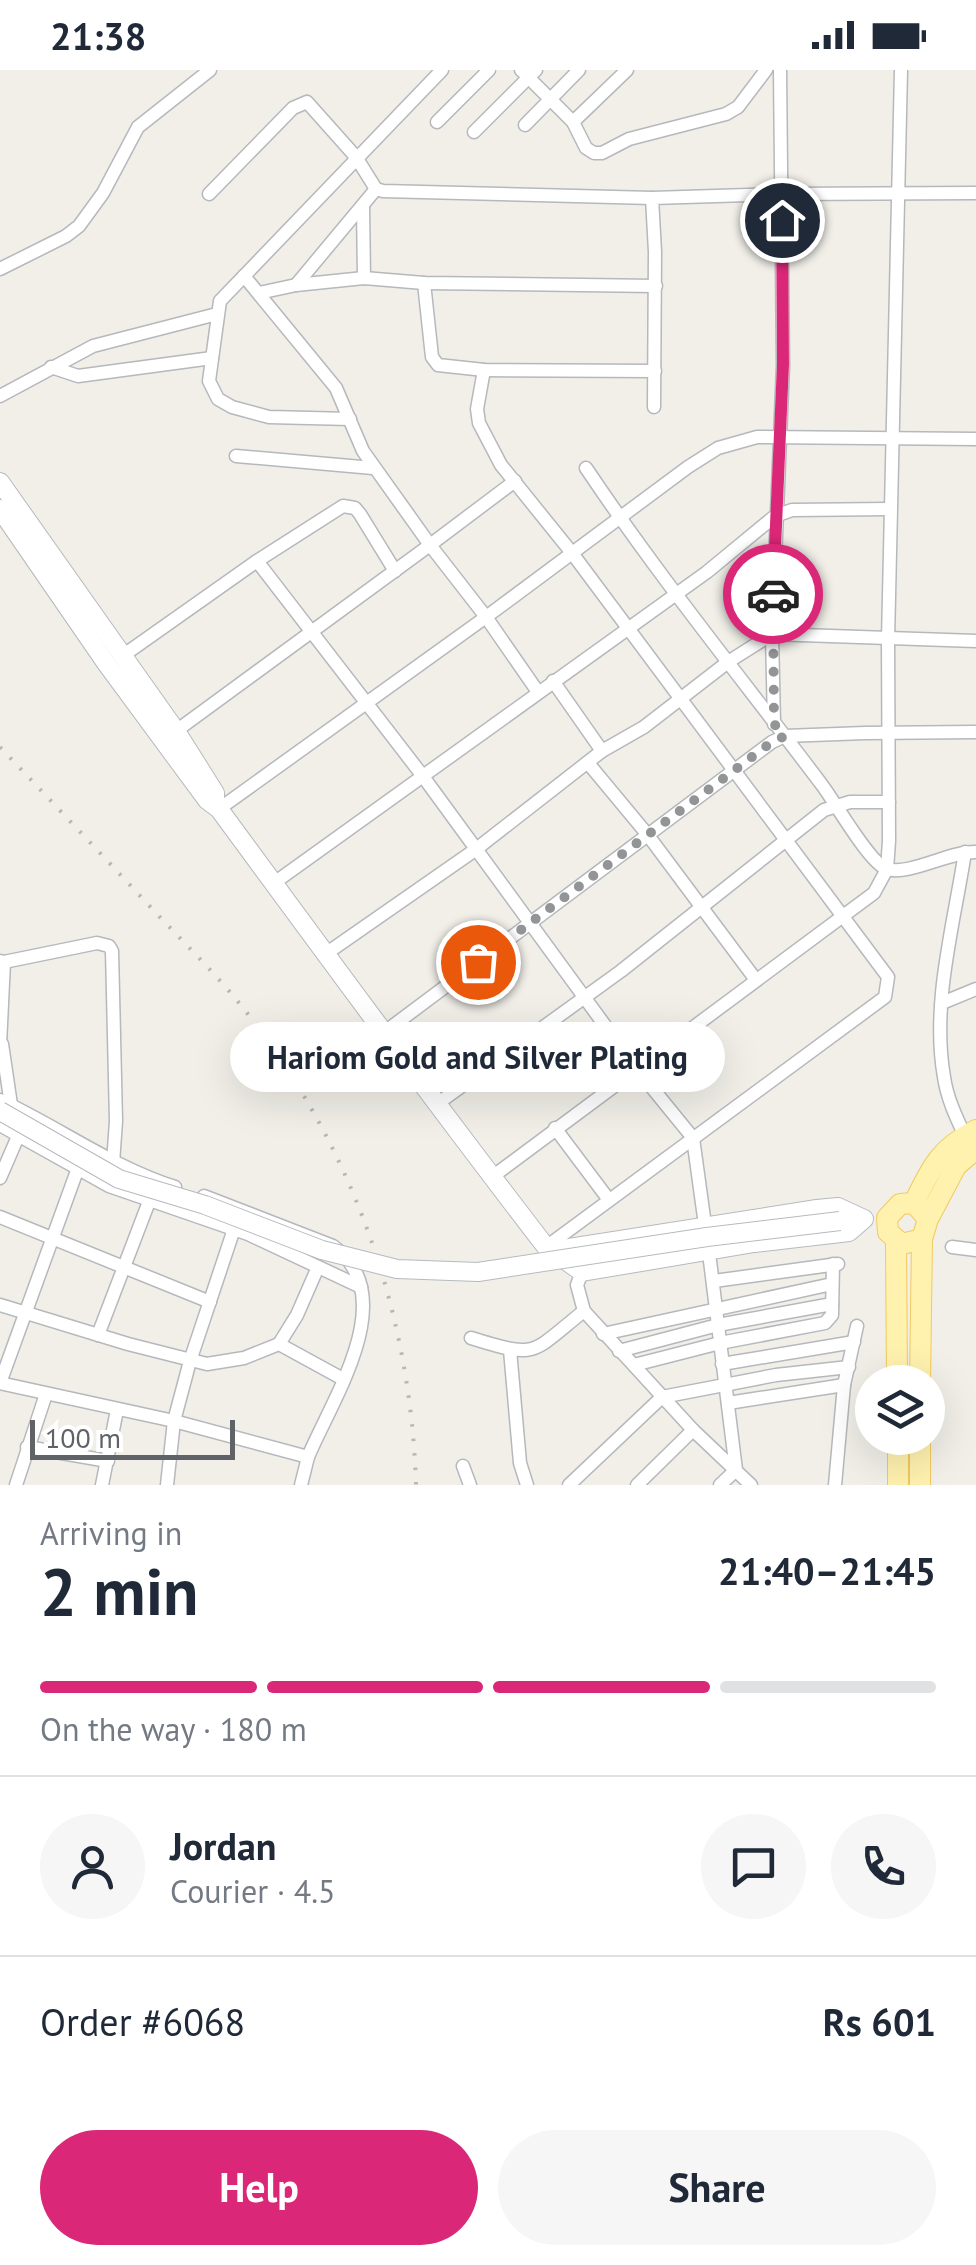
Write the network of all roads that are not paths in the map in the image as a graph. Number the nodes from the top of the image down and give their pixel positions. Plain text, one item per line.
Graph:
1 (210, 70) edge
2 (442, 70) edge
3 (489, 70) edge
4 (579, 70) edge
5 (627, 70) edge
6 (766, 70) edge
7 (780, 70) edge
8 (901, 70) edge
9 (528, 72) edge
10 (550, 99) junction
11 (437, 122) dead end
12 (573, 122) junction
13 (524, 125) dead end
14 (474, 132) dead end
15 (356, 157) junction
16 (376, 189) junction
17 (209, 194) dead end
18 (782, 194) junction
19 (976, 194) edge
20 (898, 195) junction
21 (652, 198) junction
22 (363, 207) junction
23 (0, 268) edge
24 (244, 276) junction
25 (364, 278) junction
26 (424, 282) junction
27 (296, 285) junction
28 (656, 286) junction
29 (259, 294) junction
30 (217, 314) junction
31 (212, 358) junction
32 (51, 367) junction
33 (484, 370) junction
34 (655, 371) junction
35 (0, 396) edge
36 (654, 407) dead end
37 (350, 419) junction
38 (892, 436) junction
39 (779, 438) junction
40 (976, 439) edge
41 (236, 456) dead end
42 (373, 468) junction
43 (586, 468) dead end
44 (515, 480) junction
45 (0, 482) edge
46 (0, 509) edge
47 (890, 509) junction
48 (775, 516) junction
49 (620, 519) junction
50 (430, 545) junction
51 (572, 554) junction
52 (257, 561) junction
53 (395, 571) junction
54 (677, 593) junction
55 (486, 617) junction
56 (626, 628) junction
57 (314, 634) junction
58 (772, 634) junction
59 (888, 640) junction
60 (976, 642) edge
61 (121, 656) junction
62 (728, 662) junction
63 (553, 681) junction
64 (538, 692) junction
65 (681, 698) junction
66 (366, 703) junction
67 (774, 724) junction
68 (176, 731) junction
69 (976, 732) edge
70 (890, 733) junction
71 (785, 736) junction
72 (602, 751) junction
73 (588, 764) junction
74 (735, 770) junction
75 (422, 776) junction
76 (888, 802) junction
77 (837, 804) junction
78 (217, 806) junction
79 (647, 834) junction
80 (786, 840) junction
81 (475, 850) junction
82 (970, 852) edge
83 (887, 869) junction
84 (274, 883) junction
85 (699, 907) junction
86 (842, 917) junction
87 (530, 924) junction
88 (328, 953) junction
89 (2, 962) edge
90 (756, 980) junction
91 (976, 989) edge
92 (584, 998) junction
93 (942, 1003) junction
94 (382, 1034) junction
95 (1, 1045) edge
96 (636, 1068) junction
97 (436, 1104) junction
98 (4, 1105) edge
99 (0, 1125) edge
100 (556, 1128) junction
101 (19, 1134) junction
102 (693, 1138) junction
103 (972, 1139) edge
104 (113, 1163) junction
105 (78, 1168) junction
106 (492, 1176) junction
107 (0, 1178) edge
108 (150, 1199) junction
109 (609, 1200) junction
110 (0, 1217) edge
111 (887, 1218) junction
112 (864, 1220) junction
113 (921, 1220) junction
114 (706, 1225) junction
115 (234, 1229) junction
116 (53, 1238) junction
117 (896, 1242) junction
118 (952, 1247) dead end
119 (548, 1249) junction
120 (976, 1250) edge
121 (710, 1261) dead end
122 (124, 1267) junction
123 (318, 1267) junction
124 (582, 1272) junction
125 (714, 1281) junction
126 (832, 1284) junction
127 (360, 1287) junction
128 (210, 1302) junction
129 (832, 1304) junction
130 (0, 1305) edge
131 (716, 1309) junction
132 (584, 1311) junction
133 (24, 1314) junction
134 (718, 1324) junction
135 (857, 1326) dead end
136 (603, 1334) junction
137 (98, 1335) junction
138 (471, 1338) dead end
139 (854, 1342) junction
140 (720, 1343) junction
141 (279, 1344) junction
142 (510, 1350) junction
143 (619, 1351) junction
144 (190, 1361) junction
145 (722, 1364) junction
146 (897, 1365) edge
147 (920, 1365) edge
148 (634, 1366) junction
149 (849, 1367) junction
150 (343, 1379) junction
151 (0, 1383) edge
152 (724, 1385) junction
153 (844, 1385) junction
154 (46, 1394) junction
155 (662, 1397) junction
156 (728, 1403) junction
157 (118, 1410) junction
158 (174, 1421) junction
159 (694, 1430) junction
160 (28, 1448) junction
161 (898, 1455) edge
162 (920, 1455) edge
163 (308, 1457) junction
164 (108, 1461) junction
165 (463, 1466) dead end
166 (736, 1470) junction
167 (16, 1485) edge
168 (102, 1485) edge
169 (168, 1485) edge
170 (300, 1485) edge
171 (470, 1485) edge
172 (527, 1485) edge
173 (569, 1485) edge
174 (636, 1485) edge
175 (720, 1485) edge
176 (751, 1485) edge
177 (835, 1485) edge
178 (898, 1485) edge
179 (920, 1485) edge

1 - 23 street
2 - 15 street
3 - 11 street
4 - 10 street
5 - 12 street
6 - 12 street
7 - 18 street
8 - 20 street
9 - 10 street
9 - 14 street
10 - 12 street
10 - 13 street
15 - 16 street
15 - 17 street
15 - 24 street
16 - 21 street
16 - 22 street
18 - 20 street
18 - 21 street
18 - 39 street
19 - 20 street
20 - 38 street
21 - 28 street
22 - 25 street
22 - 27 street
24 - 29 street
24 - 30 street
25 - 26 street
25 - 27 street
26 - 28 street
26 - 33 street
27 - 29 street
28 - 34 street
29 - 37 street
30 - 31 street
30 - 32 street
31 - 32 street
31 - 37 street
32 - 35 street
33 - 34 street
33 - 44 street
34 - 36 street
37 - 42 street
38 - 39 street
38 - 40 street
38 - 47 street
39 - 48 street
39 - 49 street
41 - 42 street
42 - 50 street
43 - 49 street
44 - 50 street
44 - 51 street
45 - 61 street
46 - 78 street
47 - 48 street
47 - 59 street
48 - 54 street
48 - 58 street
49 - 51 street
49 - 54 street
50 - 53 street
50 - 55 street
51 - 55 street
51 - 56 street
52 - 53 street
52 - 57 street
52 - 61 street
53 - 57 street
54 - 56 street
54 - 62 street
55 - 64 street
55 - 66 street
56 - 63 street
56 - 65 street
57 - 66 street
57 - 68 street
58 - 59 street
58 - 62 street
58 - 67 street
59 - 60 street
59 - 70 street
61 - 68 street
62 - 65 street
62 - 67 street
63 - 64 street
63 - 72 street
64 - 75 street
65 - 72 street
65 - 74 street
66 - 75 street
66 - 78 street
67 - 71 street
68 - 78 street
69 - 70 street
70 - 71 street
70 - 76 street
71 - 74 street
71 - 77 street
72 - 73 street
73 - 79 street
73 - 81 street
74 - 79 street
74 - 80 street
75 - 81 street
75 - 84 street
76 - 77 street
76 - 83 street
77 - 80 street
77 - 83 street
78 - 84 street
79 - 85 street
79 - 87 street
80 - 85 street
80 - 86 street
81 - 87 street
81 - 88 street
82 - 83 street
82 - 93 street
83 - 86 street
84 - 88 street
85 - 90 street
85 - 92 street
86 - 90 street
86 - 102 street
87 - 92 street
87 - 94 street
88 - 94 street
89 - 95 street
89 - 104 street
90 - 96 street
91 - 93 street
92 - 96 street
92 - 97 street
93 - 103 street
94 - 97 street
95 - 98 street
96 - 100 street
96 - 102 street
97 - 106 street
98 - 104 street
98 - 112 street, bridge
99 - 101 street
100 - 106 street
100 - 109 street
101 - 105 street
101 - 107 street
102 - 109 street
102 - 114 street
103 - 113 main road
104 - 127 street
105 - 108 street
105 - 116 street
106 - 119 street
108 - 115 street
108 - 122 street
109 - 119 street
110 - 116 street
111 - 112 street
111 - 113 main road
111 - 117 main road
112 - 114 street
112 - 124 street
113 - 117 main road
113 - 147 main road
114 - 119 street
115 - 123 street
115 - 128 street
116 - 122 street
116 - 133 street
117 - 146 main road
118 - 120 street
119 - 124 street
121 - 125 street
122 - 128 street
122 - 137 street
123 - 127 street
123 - 141 street
124 - 132 street
125 - 126 street
125 - 131 street
126 - 129 street
126 - 131 street
127 - 150 street
128 - 144 street
129 - 134 street
129 - 140 street
130 - 133 street
131 - 134 street
131 - 136 street
132 - 136 street
132 - 142 street
133 - 137 street
133 - 151 street
134 - 140 street
134 - 143 street
135 - 139 street
136 - 143 street
137 - 144 street
138 - 142 street
139 - 145 street
139 - 149 street
140 - 145 street
140 - 148 street
141 - 144 street
141 - 150 street
142 - 172 street
143 - 148 street
144 - 158 street
145 - 152 street
148 - 155 street
149 - 152 street
149 - 153 street
150 - 163 street
151 - 154 street
152 - 155 street
152 - 156 street
153 - 156 street
153 - 177 street
154 - 157 street
154 - 160 street
155 - 159 street
155 - 173 street
156 - 166 street
157 - 158 street
157 - 164 street
158 - 163 street
158 - 169 street
159 - 166 street
159 - 174 street
160 - 164 street
160 - 167 street
161 - 178 main road
162 - 179 main road
163 - 170 street
164 - 168 street
165 - 171 street
166 - 175 street
166 - 176 street

